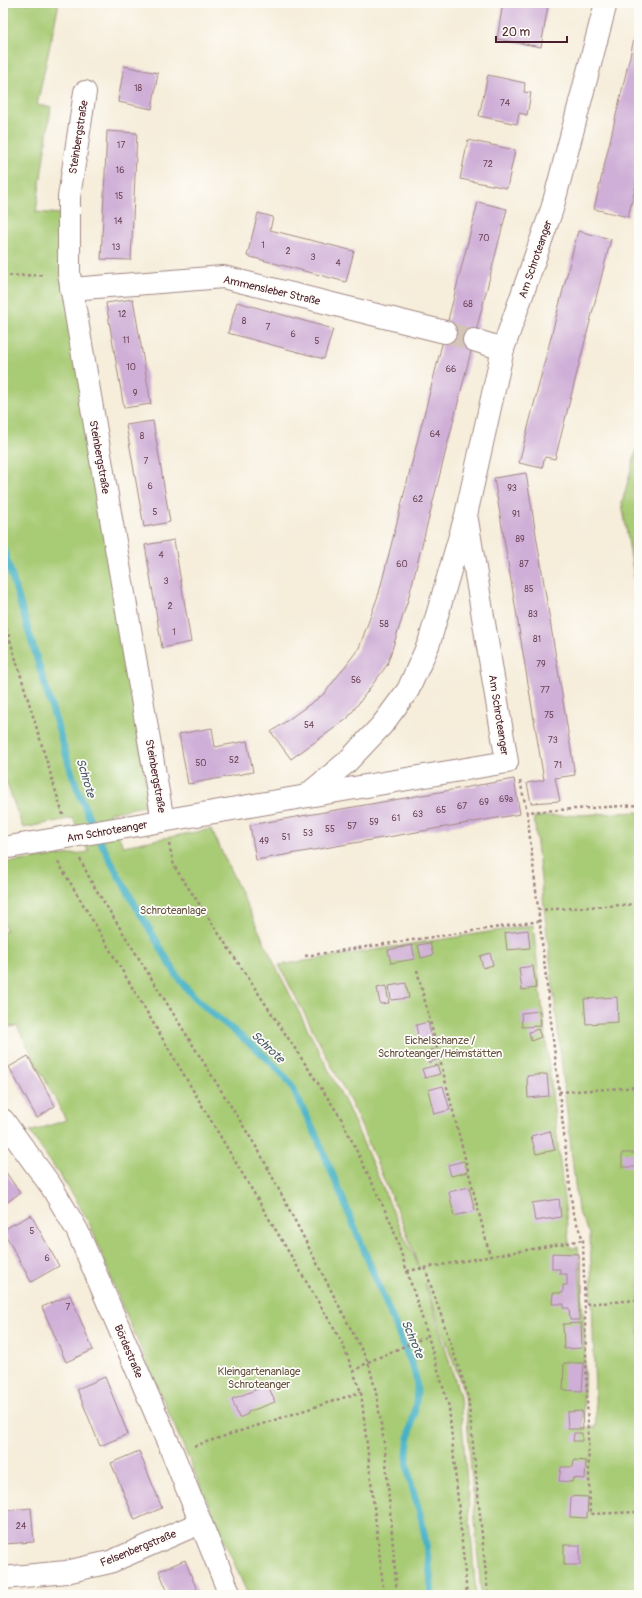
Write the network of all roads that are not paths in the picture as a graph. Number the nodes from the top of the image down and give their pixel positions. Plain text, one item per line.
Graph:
1 (606, 3) edge
2 (85, 92) dead end
3 (71, 289) junction
4 (445, 332) tunnel mouth
5 (474, 340) tunnel mouth
6 (503, 350) junction
7 (466, 515) junction
8 (306, 796) junction
9 (163, 821) junction
10 (3, 848) edge
11 (3, 1120) edge
12 (200, 1522) junction
13 (3, 1578) edge
14 (230, 1595) edge

1 - 6 street, Am Schroteanger
2 - 3 street, Steinbergstraße
3 - 4 street, Ammensleber Straße
3 - 9 street, Steinbergstraße
5 - 6 street
6 - 7 street, Am Schroteanger
7 - 8 street, Am Schroteanger
7 - 8 street, Am Schroteanger
8 - 9 street, Am Schroteanger
9 - 10 street, Am Schroteanger
11 - 12 street, Bördestraße
12 - 13 street, Felsenbergstraße
12 - 14 street, Bördestraße

